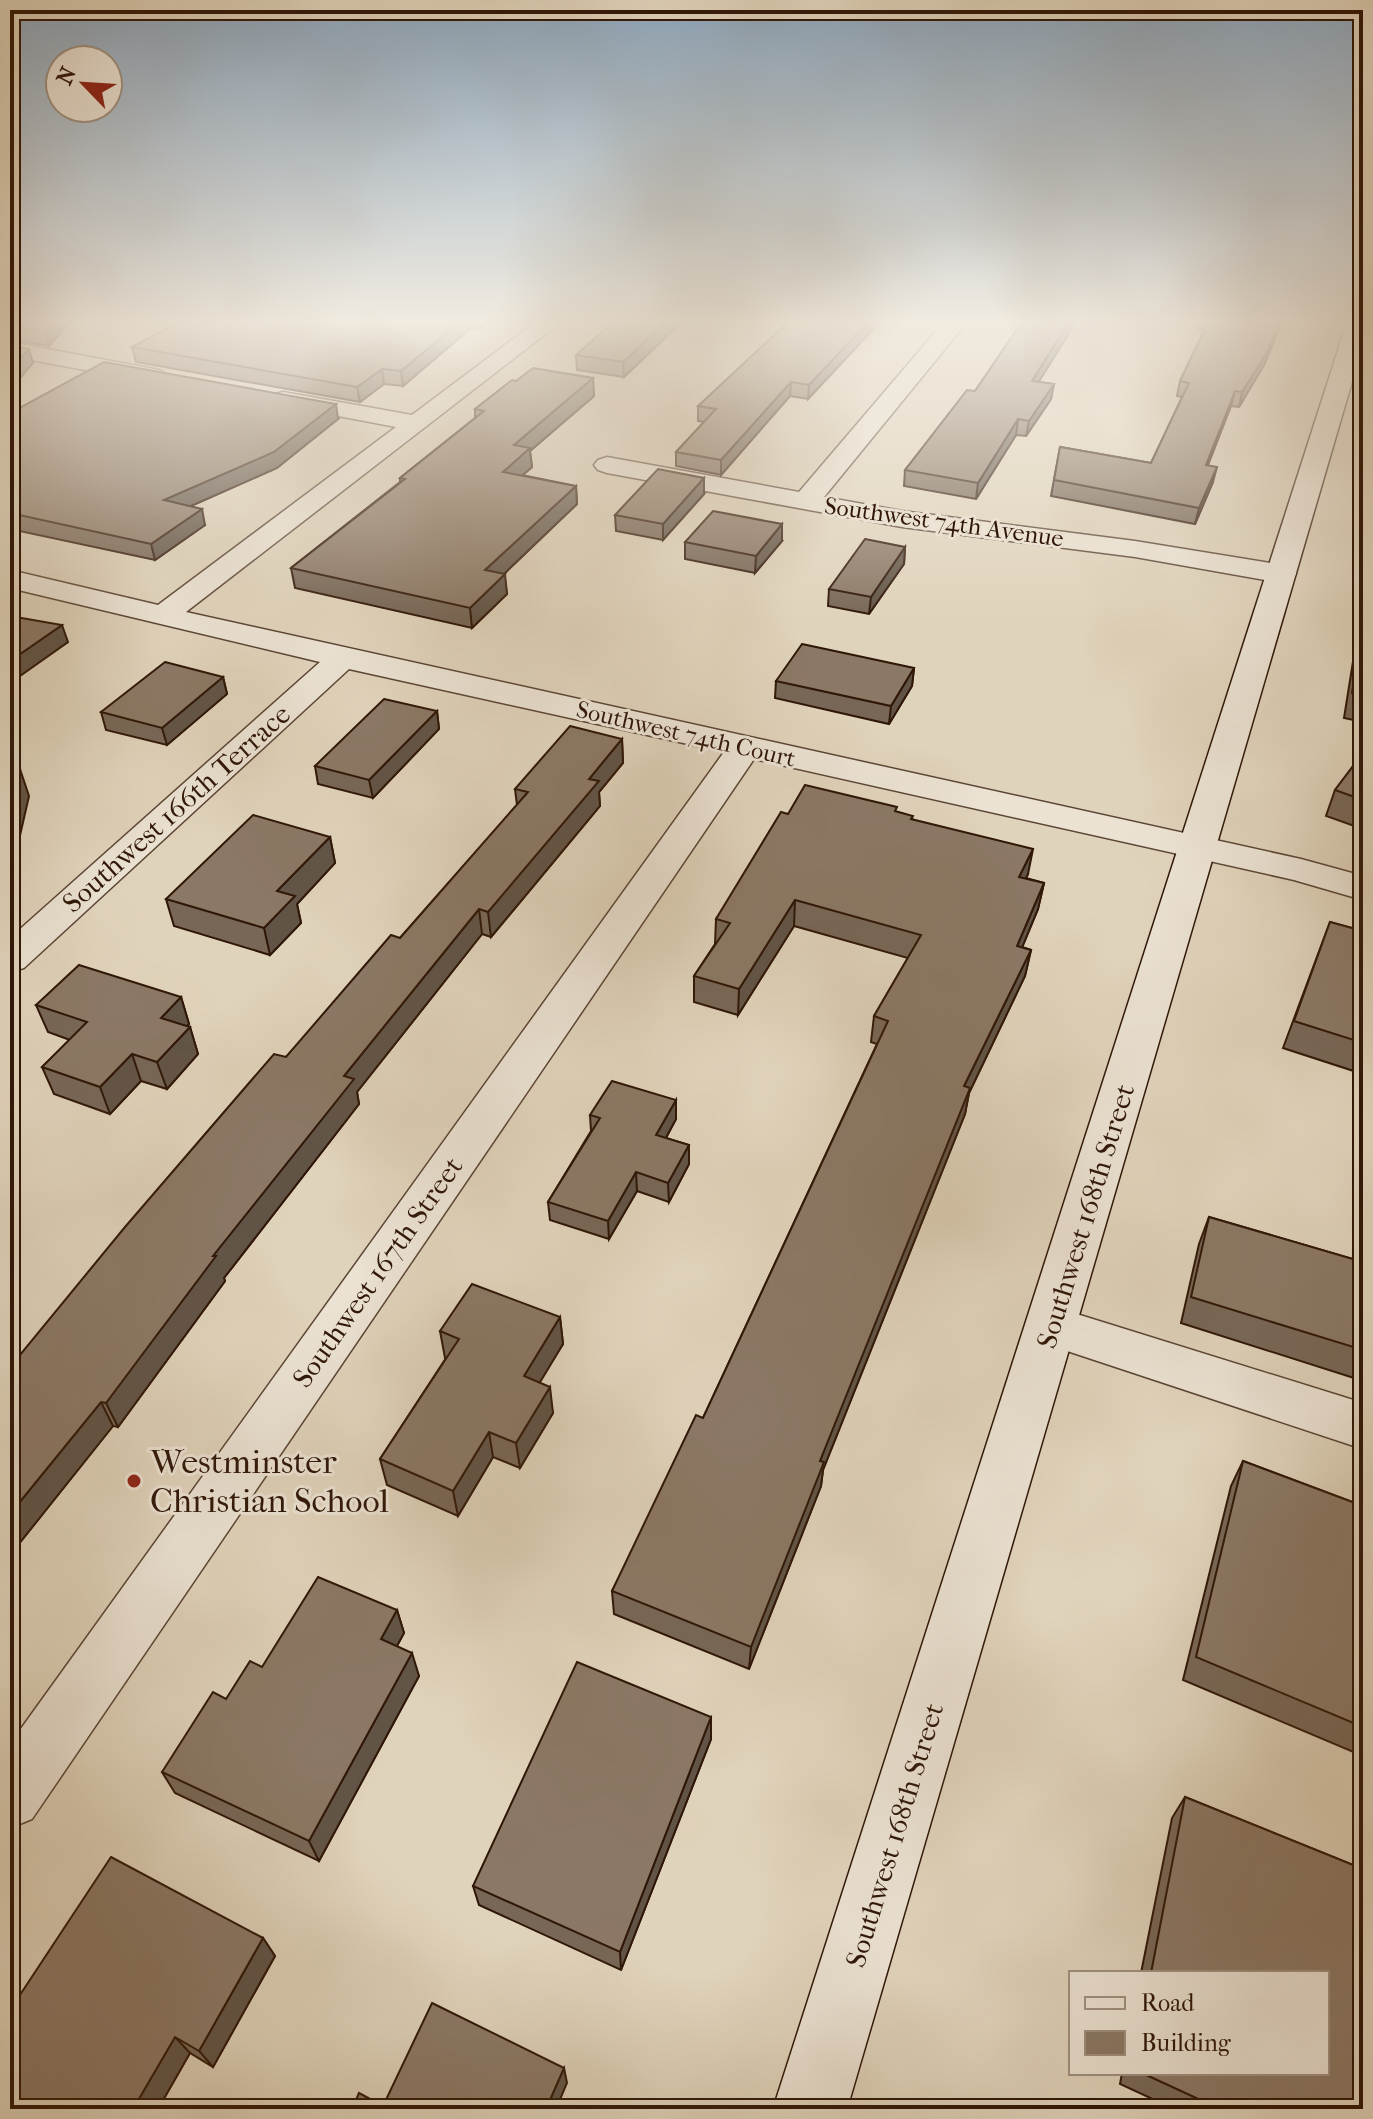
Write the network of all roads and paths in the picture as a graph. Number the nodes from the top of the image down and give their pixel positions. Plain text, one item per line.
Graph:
1 (403, 421) edge
2 (418, 421) edge
3 (873, 421) edge
4 (1328, 421) edge
5 (415, 423) junction
6 (607, 465) dead end
7 (805, 502) junction
8 (1282, 574) junction
9 (10, 579) edge
10 (162, 616) junction
11 (343, 658) junction
12 (745, 747) junction
13 (1197, 847) junction
14 (1363, 888) edge
15 (10, 959) edge
16 (1051, 1326) junction
17 (1363, 1426) edge
18 (10, 1797) edge
19 (810, 2109) edge

1 - 5 street
2 - 5 street
3 - 7 street
4 - 8 street, Southwest 168th Street
5 - 10 street
6 - 7 street, Southwest 74th Avenue
7 - 8 street, Southwest 74th Avenue
8 - 13 street, Southwest 168th Street
9 - 10 street, Southwest 74th Court
10 - 11 street, Southwest 74th Court
11 - 12 street, Southwest 74th Court
11 - 15 street, Southwest 166th Terrace
12 - 13 street, Southwest 74th Court
12 - 18 street, Southwest 167th Street
13 - 14 street, Southwest 74th Court
13 - 16 street, Southwest 168th Street
16 - 17 street
16 - 19 street, Southwest 168th Street

